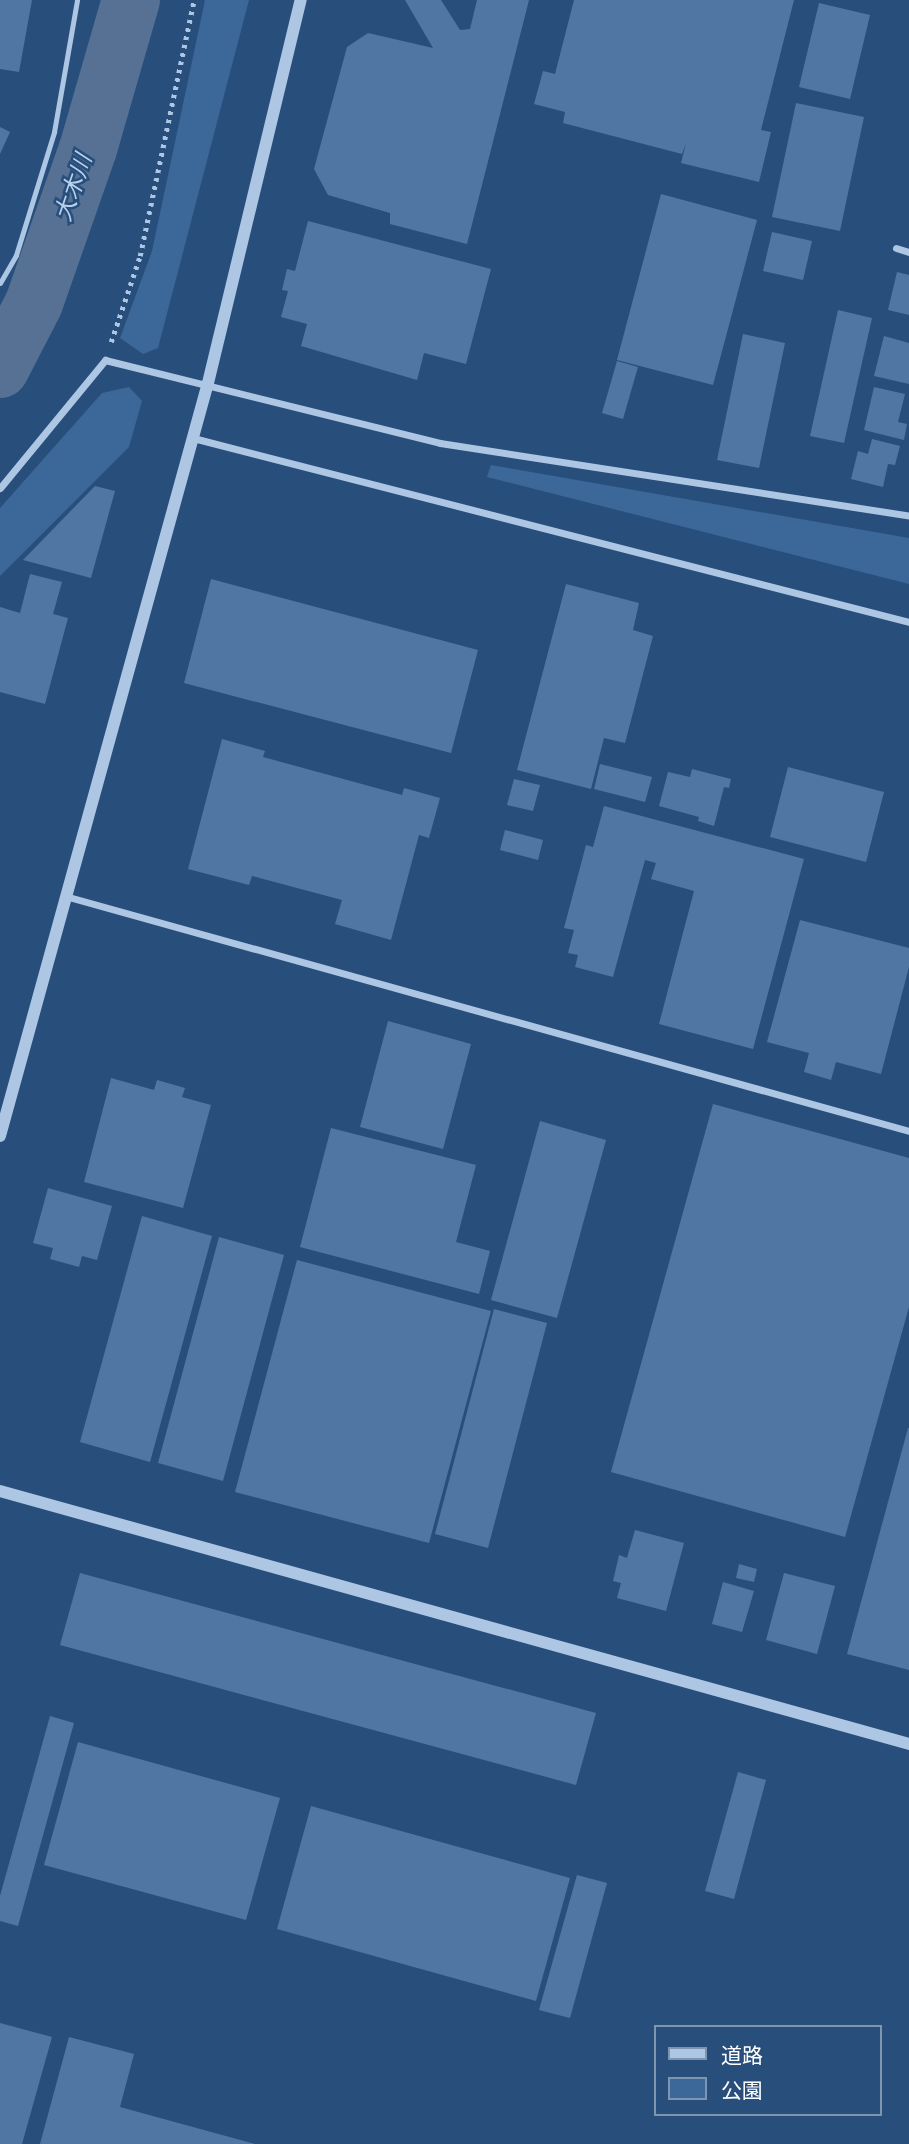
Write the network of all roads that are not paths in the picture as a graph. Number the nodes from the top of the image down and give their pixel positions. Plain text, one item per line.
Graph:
1 (77, 0) edge
2 (301, 0) edge
3 (896, 248) dead end
4 (909, 252) edge
5 (0, 283) edge
6 (208, 383) junction
7 (192, 438) junction
8 (0, 488) edge
9 (909, 516) edge
10 (909, 622) edge
11 (64, 896) junction
12 (909, 1131) edge
13 (0, 1136) edge
14 (0, 1491) edge
15 (909, 1744) edge

1 - 5 lane
2 - 6 street
3 - 4 street
6 - 7 street
6 - 8 street
6 - 9 street
7 - 10 street
7 - 11 street
11 - 12 street
11 - 13 street
14 - 15 street

